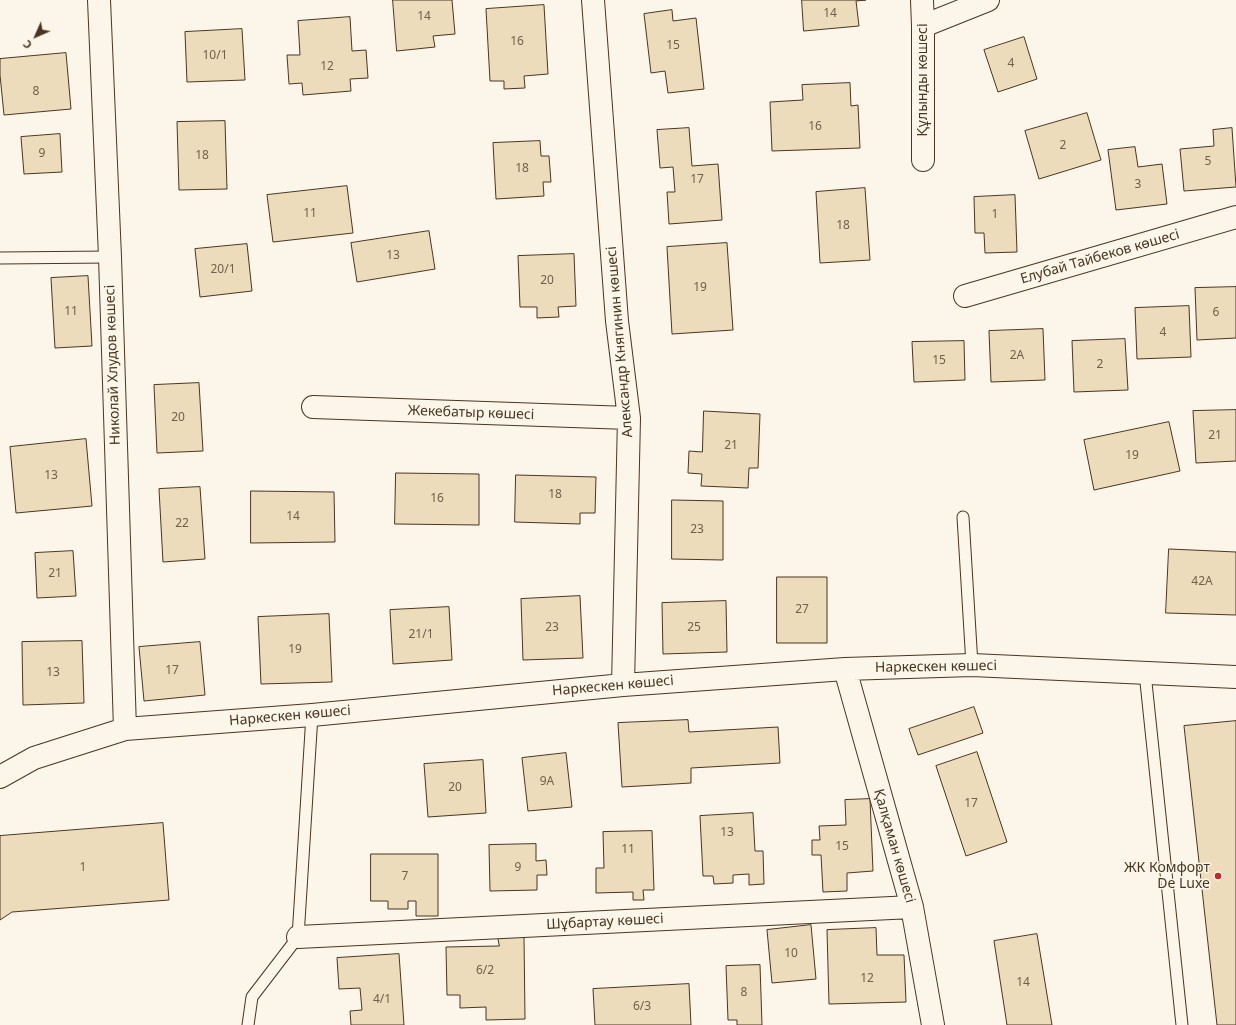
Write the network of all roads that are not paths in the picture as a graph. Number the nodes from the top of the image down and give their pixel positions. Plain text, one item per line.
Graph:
1 (99, 0) edge
2 (594, 0) edge
3 (922, 0) edge
4 (988, 0) edge
5 (923, 26) junction
6 (923, 160) dead end
7 (1236, 217) edge
8 (110, 257) junction
9 (0, 258) edge
10 (965, 296) dead end
11 (313, 407) dead end
12 (629, 418) junction
13 (963, 517) dead end
14 (972, 665) junction
15 (845, 669) junction
16 (1145, 673) junction
17 (1236, 677) edge
18 (623, 684) junction
19 (312, 715) junction
20 (125, 730) junction
21 (0, 778) edge
22 (912, 907) junction
23 (298, 937) junction
24 (248, 1025) edge
25 (932, 1025) edge
26 (1182, 1025) edge

1 - 8 street, Николай Хлудов көшесі
2 - 12 street, Александр Княгинин көшесі
3 - 5 street, Құлынды көшесі
4 - 5 street
5 - 6 street, Құлынды көшесі
7 - 10 street, Елубай Тайбеков көшесі
8 - 9 lane
8 - 20 street, Николай Хлудов көшесі
11 - 12 street, Жекебатыр көшесі
12 - 18 street, Александр Княгинин көшесі
13 - 14 lane
14 - 15 street, Наркескен көшесі
14 - 16 street, Наркескен көшесі
15 - 18 street, Наркескен көшесі
15 - 22 street, Қалқаман көшесі
16 - 17 street, Наркескен көшесі
16 - 26 lane
18 - 19 street, Наркескен көшесі
19 - 20 street, Наркескен көшесі
19 - 23 lane
20 - 21 street, Наркескен көшесі
22 - 23 street, Шұбартау көшесі
22 - 25 street, Қалқаман көшесі
23 - 24 lane

